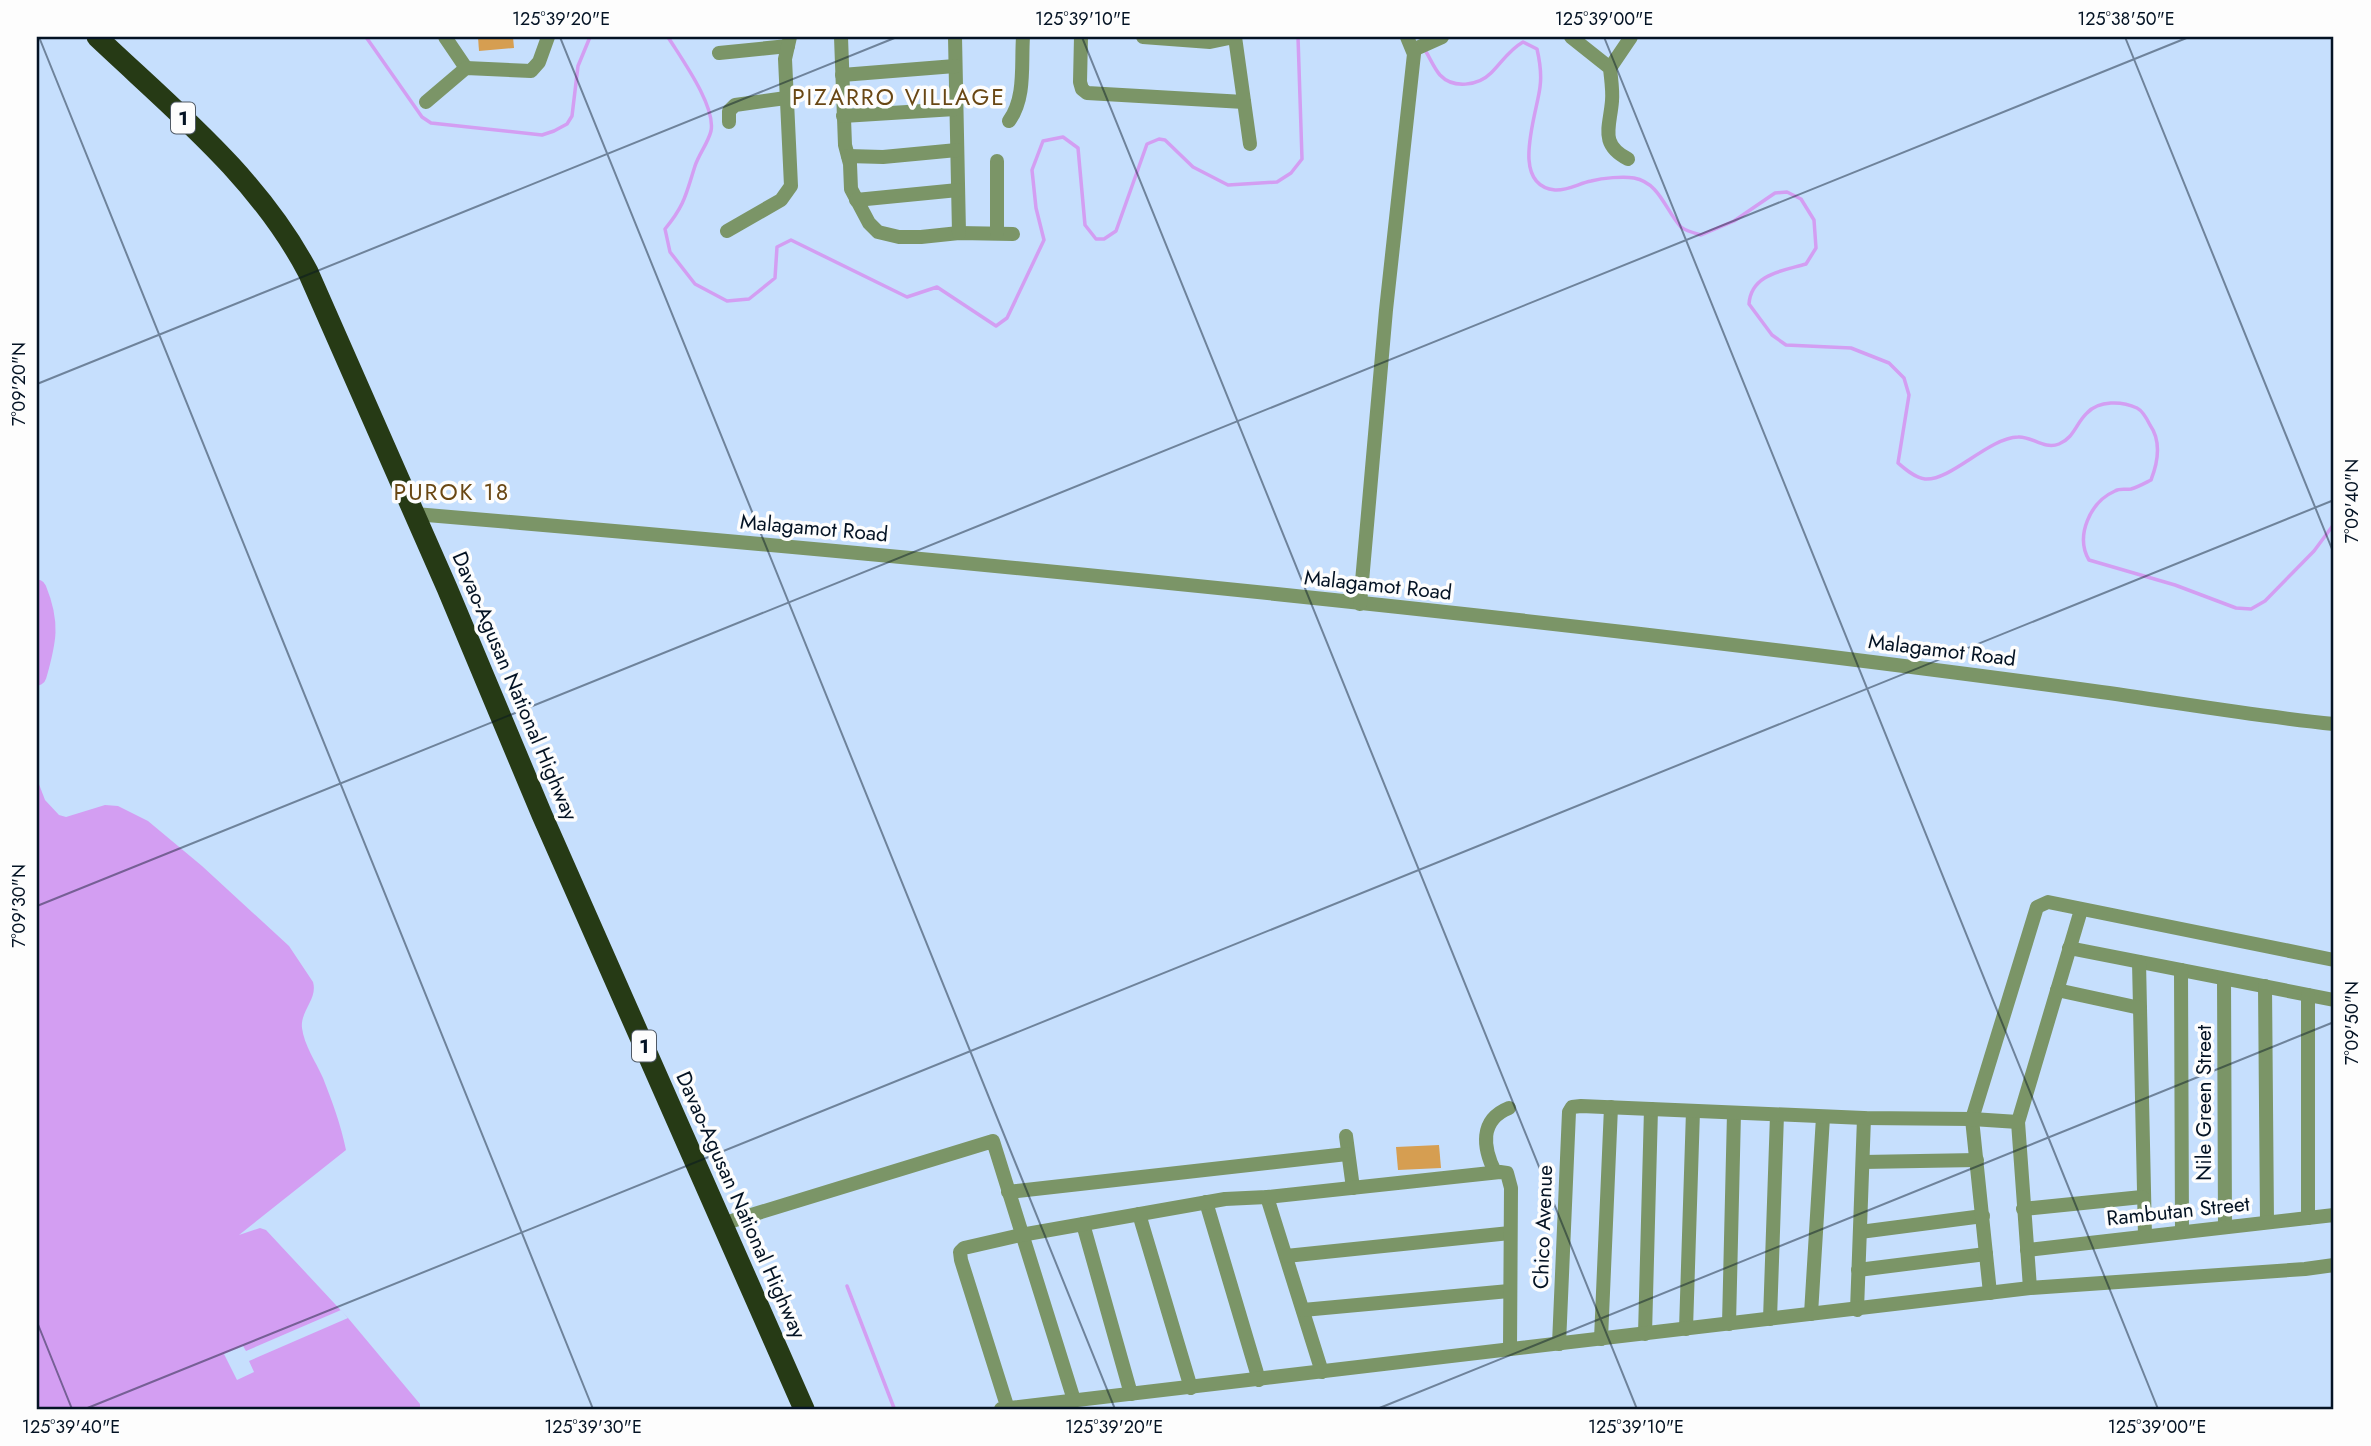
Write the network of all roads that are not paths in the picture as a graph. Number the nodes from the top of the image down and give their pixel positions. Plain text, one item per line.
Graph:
1 (97, 37) edge
2 (445, 37) edge
3 (548, 37) edge
4 (841, 37) edge
5 (955, 37) edge
6 (1023, 37) edge
7 (1081, 37) edge
8 (1143, 37) edge
9 (1234, 37) edge
10 (1571, 37) edge
11 (1631, 37) edge
12 (789, 41) edge
13 (1422, 43) edge
14 (719, 53) dead end
15 (955, 66) junction
16 (466, 68) junction
17 (1610, 68) junction
18 (842, 75) junction
19 (786, 98) junction
20 (426, 102) dead end
21 (1244, 102) junction
22 (955, 109) junction
23 (843, 116) junction
24 (1009, 121) dead end
25 (729, 122) dead end
26 (1250, 144) dead end
27 (957, 150) junction
28 (848, 156) junction
29 (1628, 159) dead end
30 (997, 161) dead end
31 (958, 190) junction
32 (856, 200) junction
33 (727, 231) dead end
34 (959, 233) junction
35 (997, 233) junction
36 (1013, 234) dead end
37 (415, 514) junction
38 (1360, 604) junction
39 (2334, 724) edge
40 (2081, 910) junction
41 (2069, 948) junction
42 (2334, 960) edge
43 (2139, 962) junction
44 (2181, 970) junction
45 (2224, 979) junction
46 (2265, 986) junction
47 (2057, 990) junction
48 (2308, 995) junction
49 (2334, 1000) edge
50 (2140, 1007) junction
51 (1611, 1107) junction
52 (1509, 1108) dead end
53 (1650, 1109) junction
54 (1693, 1111) junction
55 (1734, 1112) junction
56 (1777, 1115) junction
57 (1823, 1117) junction
58 (1864, 1118) junction
59 (1972, 1119) junction
60 (2018, 1122) junction
61 (1346, 1136) dead end
62 (1347, 1154) junction
63 (1977, 1160) junction
64 (1863, 1162) junction
65 (1495, 1172) junction
66 (1353, 1188) junction
67 (1008, 1192) junction
68 (1267, 1197) junction
69 (2142, 1197) junction
70 (1206, 1202) junction
71 (2023, 1209) junction
72 (1139, 1214) junction
73 (2334, 1215) edge
74 (1983, 1216) junction
75 (2308, 1218) junction
76 (2267, 1222) junction
77 (722, 1224) junction
78 (1083, 1224) junction
79 (2225, 1227) junction
80 (1860, 1232) junction
81 (2182, 1232) junction
82 (1510, 1233) junction
83 (1021, 1235) junction
84 (2145, 1236) junction
85 (2027, 1250) junction
86 (1986, 1254) junction
87 (1286, 1256) junction
88 (2334, 1265) edge
89 (1858, 1270) junction
90 (2030, 1288) junction
91 (1509, 1291) junction
92 (1990, 1293) junction
93 (1303, 1310) junction
94 (1857, 1310) junction
95 (1811, 1314) junction
96 (1770, 1319) junction
97 (1729, 1324) junction
98 (1686, 1329) junction
99 (1645, 1334) junction
100 (1601, 1339) junction
101 (1559, 1344) junction
102 (1510, 1349) junction
103 (1322, 1372) junction
104 (1259, 1380) junction
105 (1191, 1388) junction
106 (1131, 1394) junction
107 (1074, 1400) junction
108 (804, 1409) edge
109 (1001, 1409) edge
110 (1008, 1409) edge

1 - 37 highway, Davao-Agusan National Highway / 1
2 - 16 street
3 - 16 street
4 - 18 street
5 - 15 street
6 - 24 street
7 - 21 street
8 - 9 street
9 - 21 street
10 - 17 street
11 - 17 street
12 - 14 street
12 - 19 street
13 - 38 street
15 - 18 street
15 - 22 street
16 - 20 street
17 - 29 street
18 - 23 street
19 - 25 street
19 - 33 street
21 - 26 street
22 - 23 street
22 - 27 street
23 - 28 street
27 - 28 street
27 - 31 street
28 - 32 street
30 - 35 street
31 - 32 street
31 - 34 street
32 - 34 street
34 - 35 street
35 - 36 street
37 - 38 street, Malagamot Road
37 - 77 highway, Davao-Agusan National Highway / 1
38 - 39 street, Malagamot Road
40 - 41 street
40 - 42 street
40 - 59 street
41 - 43 street
41 - 47 street
43 - 44 street
43 - 50 street
44 - 45 street
44 - 81 street
45 - 46 street
45 - 79 street, Nile Green Street
46 - 48 street
46 - 76 street
47 - 50 street
47 - 60 street
48 - 49 street
48 - 75 street
50 - 69 street
51 - 53 street
51 - 100 street
51 - 101 street, Chico Avenue
52 - 65 street
53 - 54 street
53 - 99 street
54 - 55 street
54 - 98 street
55 - 56 street
55 - 97 street
56 - 57 street
56 - 96 street
57 - 58 street
57 - 95 street
58 - 59 street
58 - 64 street
59 - 60 street
59 - 63 street
60 - 71 street
61 - 62 street
62 - 66 street
62 - 67 street
63 - 64 street
63 - 74 street
64 - 80 street
65 - 66 street
65 - 82 street
66 - 68 street
67 - 77 street
67 - 83 street
68 - 70 street
68 - 87 street
69 - 71 street
69 - 84 street
70 - 72 street
70 - 104 street
71 - 85 street
72 - 78 street
72 - 105 street
73 - 75 street, Rambutan Street
74 - 80 street
74 - 86 street
75 - 76 street, Rambutan Street
76 - 79 street, Rambutan Street
77 - 108 highway, Davao-Agusan National Highway / 1
78 - 83 street
78 - 106 street
79 - 81 street, Rambutan Street
80 - 89 street
81 - 84 street, Rambutan Street
82 - 87 street
82 - 91 street
83 - 107 street
83 - 110 street
84 - 85 street, Rambutan Street
85 - 90 street
86 - 89 street
86 - 92 street
87 - 93 street
88 - 90 street
89 - 94 street
90 - 92 street
91 - 93 street
91 - 102 street
92 - 94 street
93 - 103 street
94 - 95 street
95 - 96 street
96 - 97 street
97 - 98 street
98 - 99 street
99 - 100 street
100 - 101 street
101 - 102 street
102 - 103 street
103 - 104 street
104 - 105 street
105 - 106 street
106 - 107 street
107 - 110 street
109 - 110 street

